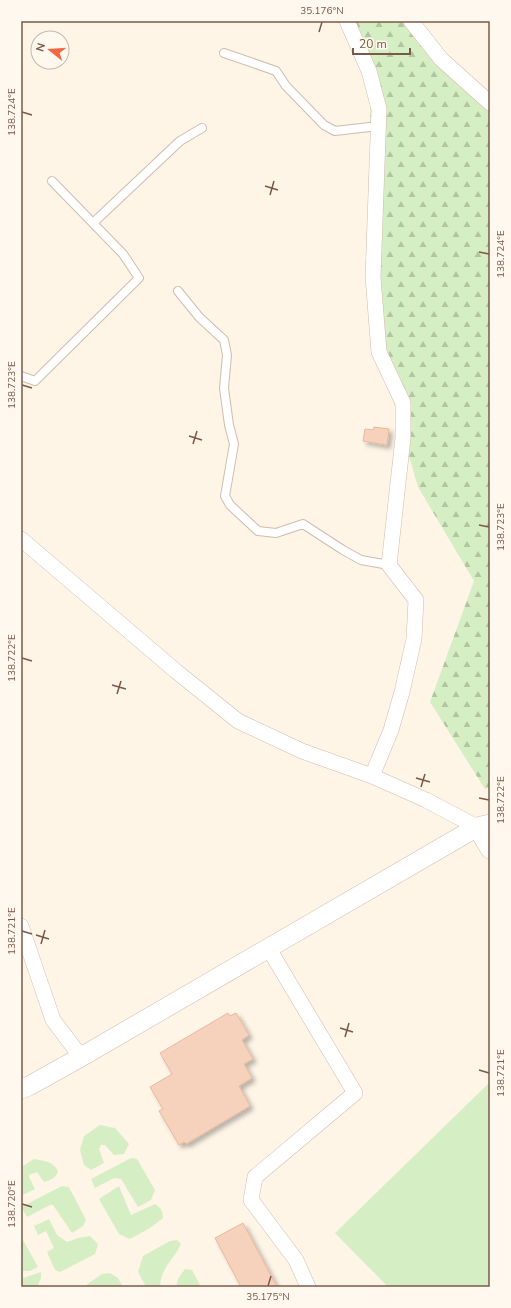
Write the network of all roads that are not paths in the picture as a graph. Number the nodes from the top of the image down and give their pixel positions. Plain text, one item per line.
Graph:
1 (347, 21) edge
2 (411, 21) edge
3 (224, 53) dead end
4 (490, 103) edge
5 (378, 126) junction
6 (202, 128) dead end
7 (52, 181) dead end
8 (92, 223) junction
9 (178, 291) dead end
10 (21, 376) edge
11 (21, 540) edge
12 (389, 565) junction
13 (372, 776) junction
14 (484, 826) edge
15 (490, 849) edge
16 (21, 926) edge
17 (269, 949) junction
18 (81, 1057) junction
19 (21, 1089) edge
20 (308, 1287) edge

1 - 5 street
2 - 4 street
3 - 5 lane
5 - 12 street
6 - 8 lane
7 - 8 lane
8 - 10 lane
9 - 12 lane
11 - 13 street
12 - 13 street
13 - 14 street
14 - 15 street
14 - 17 street
16 - 18 street
17 - 18 street
17 - 20 street
18 - 19 street

